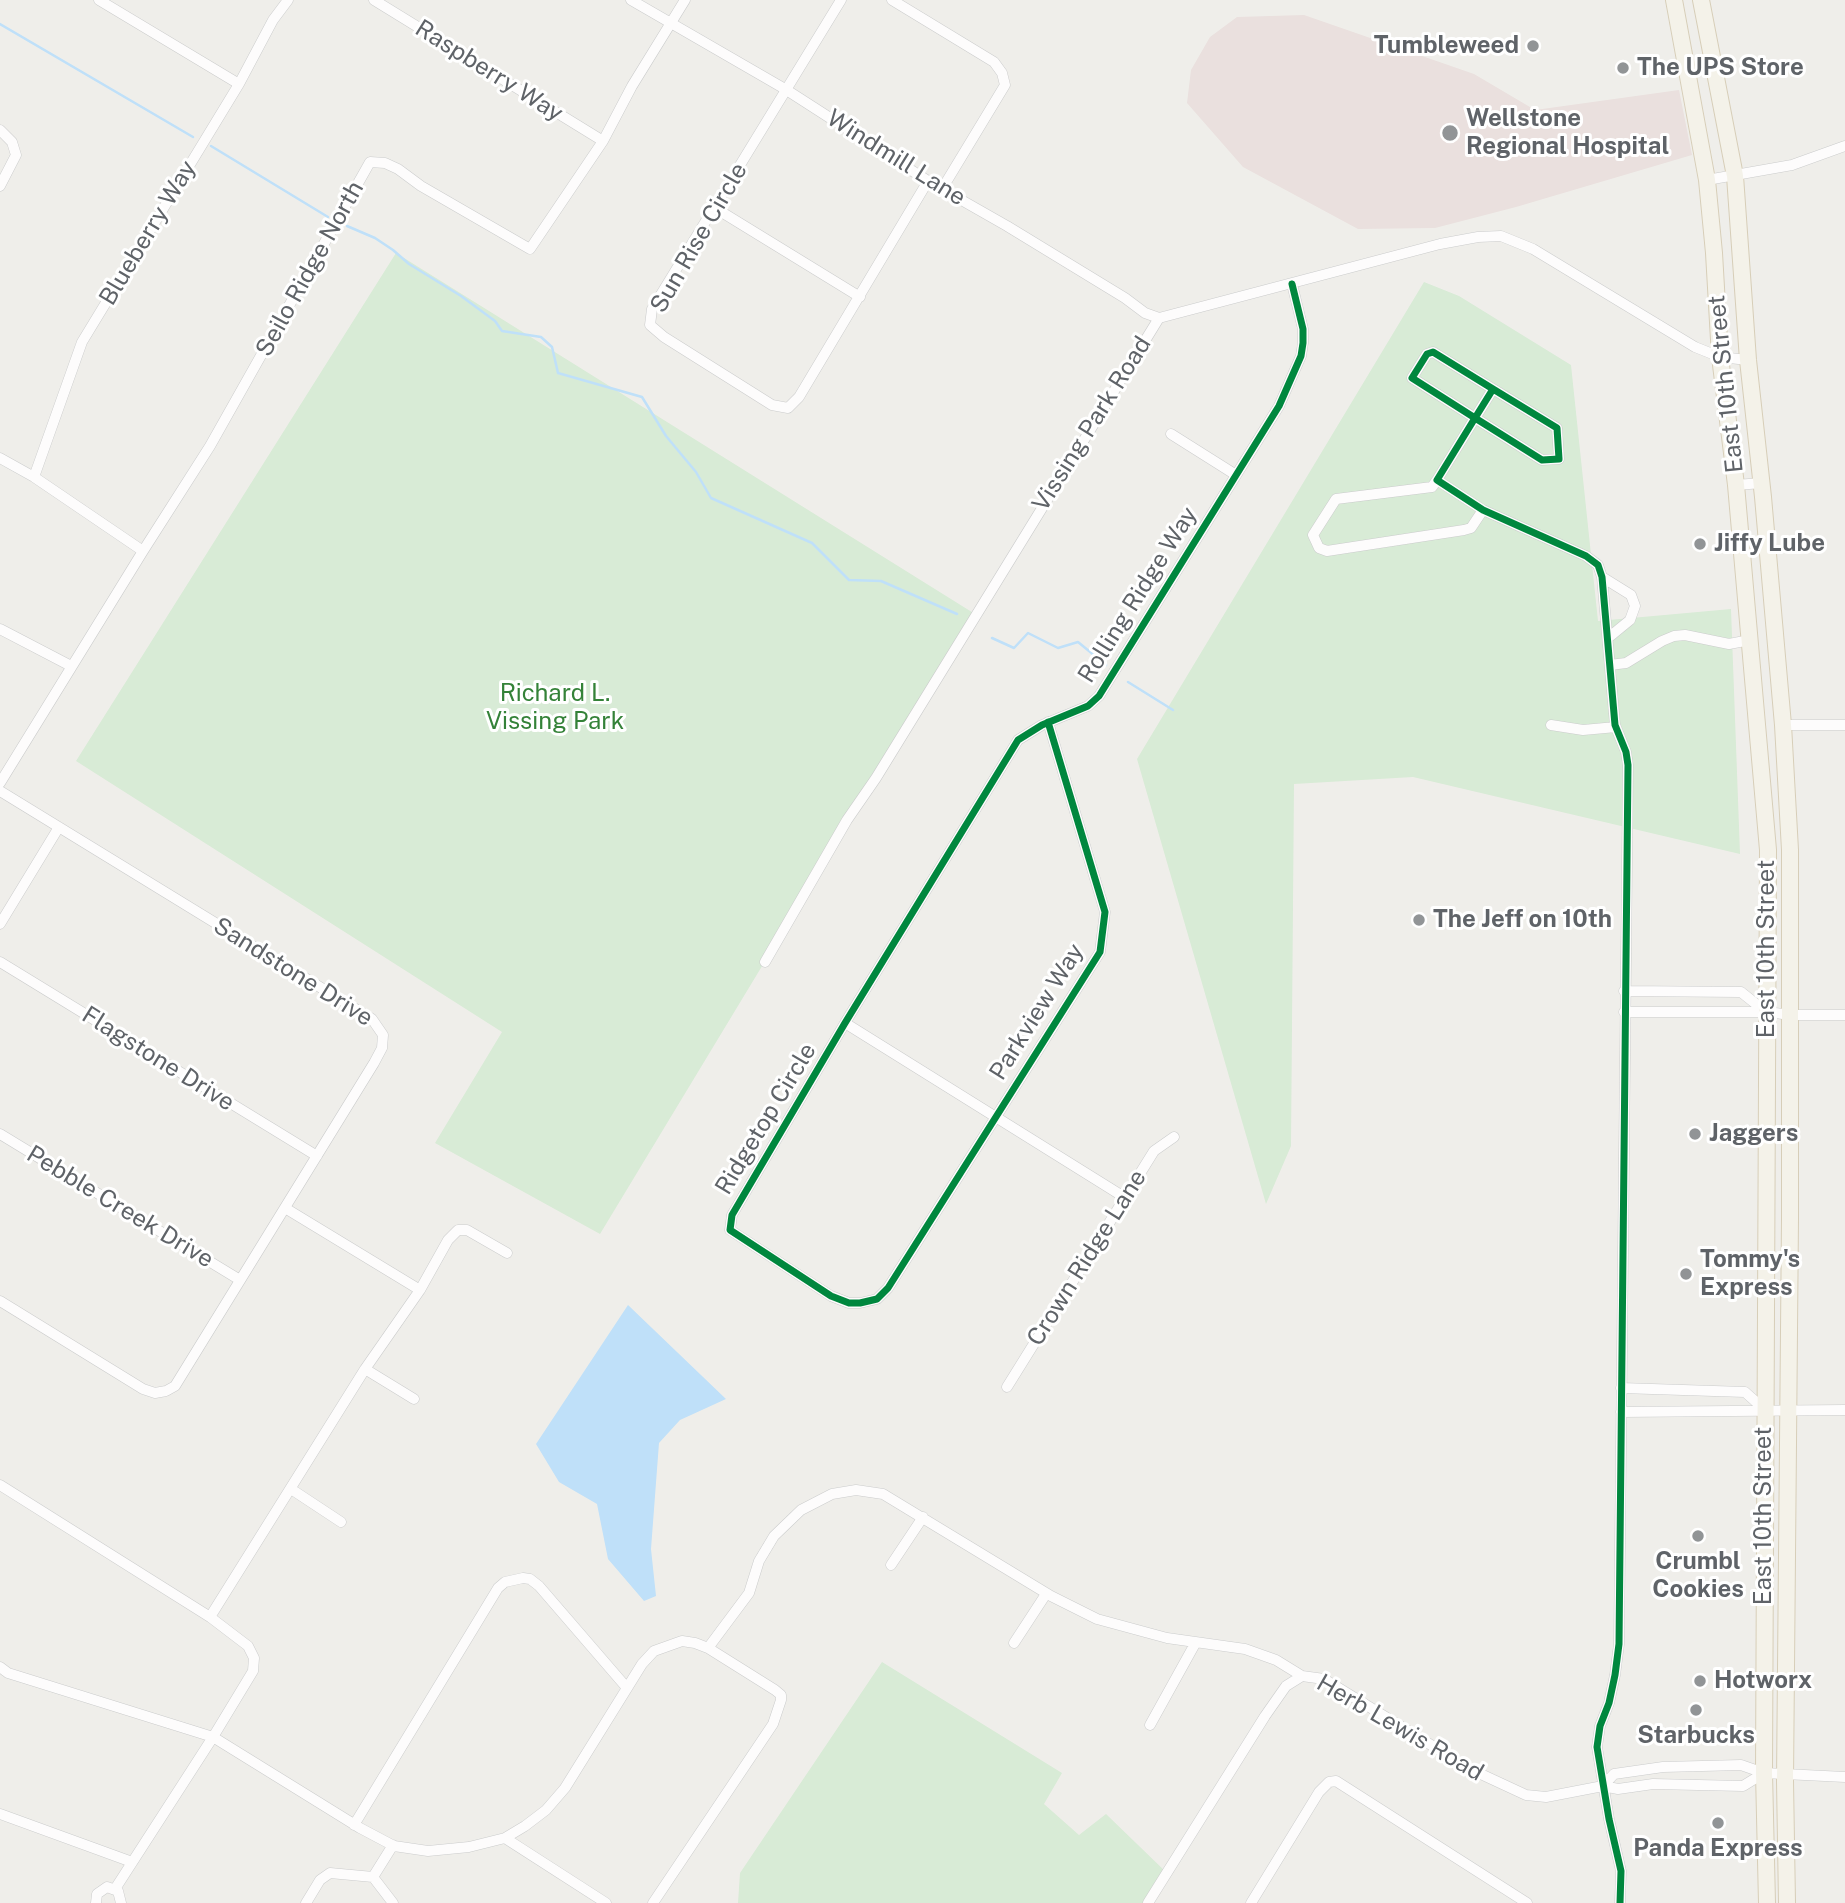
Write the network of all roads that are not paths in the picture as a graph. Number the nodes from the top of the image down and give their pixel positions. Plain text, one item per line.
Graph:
1 (288, 0) edge
2 (374, 0) edge
3 (631, 0) edge
4 (685, 0) edge
5 (841, 0) edge
6 (892, 0) edge
7 (1674, 0) edge
8 (1701, 0) edge
9 (104, 1) edge
10 (669, 24) junction
11 (239, 84) junction
12 (785, 89) junction
13 (0, 130) edge
14 (603, 141) junction
15 (1845, 145) edge
16 (1735, 176) junction
17 (1707, 180) junction
18 (928, 181) junction
19 (0, 186) edge
20 (942, 189) junction
21 (715, 208) junction
22 (1292, 284) junction
23 (859, 296) junction
24 (1159, 318) junction
25 (1720, 357) junction
26 (1748, 359) junction
27 (1493, 389) junction
28 (1475, 418) junction
29 (1171, 434) dead end
30 (0, 458) edge
31 (1236, 475) junction
32 (34, 477) junction
33 (1437, 480) junction
34 (1762, 483) junction
35 (1736, 485) junction
36 (1483, 510) junction
37 (142, 551) junction
38 (1602, 577) junction
39 (0, 629) edge
40 (1608, 638) junction
41 (1750, 640) junction
42 (1610, 665) junction
43 (71, 666) junction
44 (1048, 722) junction
45 (1550, 725) dead end
46 (1783, 725) junction
47 (1845, 725) edge
48 (1616, 727) junction
49 (0, 783) edge
50 (0, 791) edge
51 (59, 827) junction
52 (0, 924) edge
53 (0, 962) edge
54 (765, 962) dead end
55 (1624, 991) junction
56 (1624, 1012) junction
57 (1767, 1012) junction
58 (1791, 1015) junction
59 (1845, 1015) edge
60 (845, 1023) junction
61 (995, 1116) junction
62 (0, 1134) edge
63 (1174, 1137) dead end
64 (317, 1156) junction
65 (1124, 1197) junction
66 (285, 1208) junction
67 (507, 1253) dead end
68 (240, 1280) junction
69 (420, 1290) junction
70 (0, 1301) edge
71 (365, 1369) junction
72 (1007, 1387) dead end
73 (1621, 1388) junction
74 (414, 1399) dead end
75 (1765, 1410) junction
76 (1845, 1410) edge
77 (1788, 1411) junction
78 (1621, 1412) junction
79 (0, 1485) edge
80 (290, 1489) junction
81 (923, 1517) junction
82 (341, 1522) dead end
83 (891, 1566) dead end
84 (1046, 1594) junction
85 (210, 1617) junction
86 (1196, 1642) junction
87 (1014, 1643) dead end
88 (708, 1648) junction
89 (0, 1667) edge
90 (1302, 1676) junction
91 (627, 1688) junction
92 (1150, 1725) dead end
93 (213, 1737) junction
94 (1763, 1773) junction
95 (1785, 1774) junction
96 (1845, 1777) edge
97 (1603, 1786) junction
98 (0, 1814) edge
99 (354, 1825) junction
100 (505, 1838) junction
101 (393, 1845) junction
102 (132, 1862) junction
103 (373, 1877) junction
104 (115, 1889) junction
105 (96, 1903) edge
106 (121, 1903) edge
107 (306, 1903) edge
108 (393, 1903) edge
109 (606, 1903) edge
110 (653, 1903) edge
111 (1148, 1903) edge
112 (1251, 1903) edge
113 (1527, 1903) edge
114 (1620, 1903) edge
115 (1767, 1903) edge
116 (1787, 1903) edge

1 - 11 street, Blueberry Way
2 - 14 street, Raspberry Way
3 - 10 street, Windmill Lane
4 - 10 street, Seilo Ridge North
5 - 12 street, Sun Rise Circle
6 - 20 street
7 - 17 main road, East 10th Street
8 - 16 main road, East 10th Street
9 - 11 street
10 - 12 street, Windmill Lane
10 - 14 street, Seilo Ridge North
11 - 32 street, Blueberry Way
12 - 18 street, Windmill Lane
12 - 21 street, Sun Rise Circle
13 - 19 street
14 - 37 street, Seilo Ridge North
15 - 16 street
16 - 17 street
16 - 26 main road, East 10th Street
17 - 25 main road, East 10th Street
18 - 20 street, Windmill Lane
18 - 23 street, Sun Rise Circle
20 - 24 street, Windmill Lane
21 - 23 street
21 - 23 street, Sun Rise Circle
22 - 24 street, Vissing Park Road
22 - 25 street, Vissing Park Road
22 - 31 street, Rolling Ridge Way
24 - 54 street, Vissing Park Road
25 - 26 street, Vissing Park Road
25 - 35 main road, East 10th Street
26 - 34 main road, East 10th Street
27 - 28 street
27 - 28 street
27 - 28 street
28 - 33 street
29 - 31 street
30 - 32 street
31 - 44 street, Rolling Ridge Way
32 - 37 street
33 - 36 street
33 - 36 street
34 - 35 street
34 - 46 main road, East 10th Street
35 - 41 main road, East 10th Street
36 - 38 street
37 - 43 street, Seilo Ridge North
38 - 40 street
38 - 40 street
39 - 43 street
40 - 42 street
41 - 42 street
41 - 57 main road, East 10th Street
42 - 48 street
43 - 49 street, Seilo Ridge North
44 - 60 street, Rolling Ridge Way
44 - 61 street, Parkview Way
45 - 48 street
46 - 47 street
46 - 58 main road, East 10th Street
48 - 55 street
50 - 51 street, Sandstone Drive
51 - 52 street
51 - 64 street, Sandstone Drive
53 - 64 street, Flagstone Drive
55 - 56 street
55 - 57 street
56 - 57 street
56 - 73 street
57 - 58 street
57 - 75 main road, East 10th Street
58 - 59 street
58 - 77 main road, East 10th Street
60 - 61 street
60 - 61 street, Ridgetop Circle
61 - 65 street
62 - 68 street, Pebble Creek Drive
63 - 65 street, Crown Ridge Lane
64 - 66 street, Sandstone Drive
65 - 72 street, Crown Ridge Lane
66 - 68 street, Sandstone Drive
66 - 69 street
67 - 69 street
68 - 70 street, Sandstone Drive
69 - 71 street
71 - 74 street
71 - 80 street
73 - 75 street
73 - 78 street
75 - 77 street
75 - 78 street
75 - 94 main road, East 10th Street
76 - 77 street
77 - 95 main road, East 10th Street
78 - 97 street
79 - 85 street
80 - 82 street
80 - 85 street
81 - 83 street
81 - 84 street
81 - 88 street
84 - 86 street
84 - 87 street
85 - 93 street
86 - 90 street
86 - 92 street
88 - 91 street
88 - 110 street
89 - 93 street
90 - 97 street, Herb Lewis Road
90 - 111 street, Herb Lewis Road
91 - 99 street
91 - 100 street
93 - 99 street
93 - 102 street
94 - 95 street, Herb Lewis Road
94 - 97 street, Herb Lewis Road
94 - 97 street, Herb Lewis Road
94 - 115 main road, East 10th Street
95 - 96 street, Herb Lewis Road
95 - 116 main road, East 10th Street
97 - 114 street
98 - 102 street
99 - 101 street
100 - 101 street
100 - 109 street
101 - 103 street
102 - 104 street
103 - 107 street
103 - 108 street
104 - 105 street
104 - 106 street
112 - 113 street

